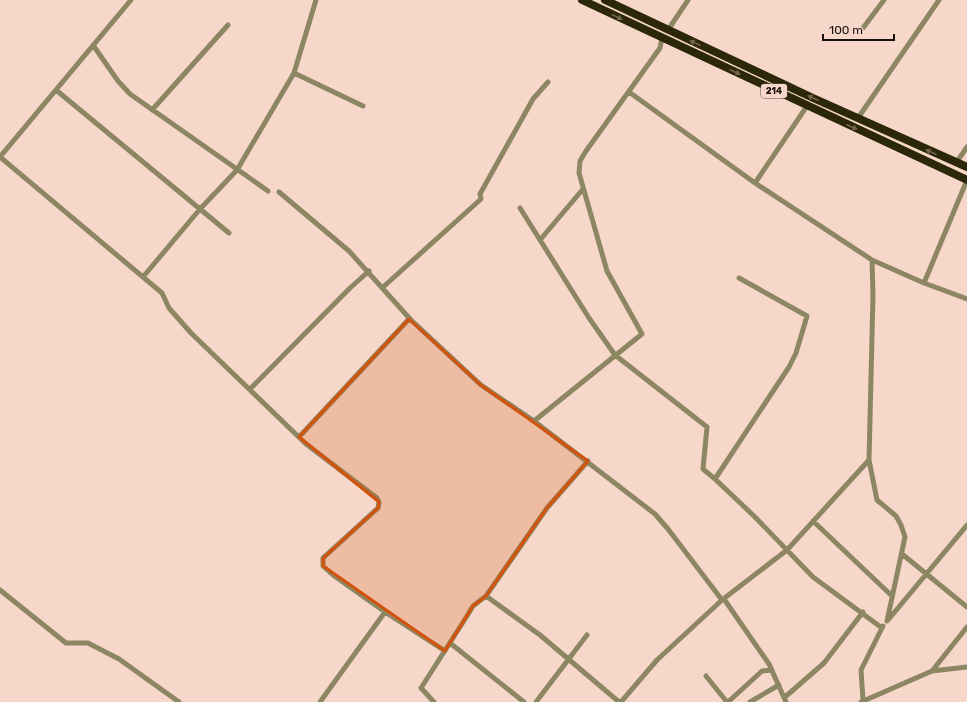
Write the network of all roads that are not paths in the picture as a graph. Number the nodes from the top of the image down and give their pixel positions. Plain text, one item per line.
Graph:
1 (131, 0) edge
2 (316, 0) edge
3 (582, 0) edge
4 (605, 0) edge
5 (688, 0) edge
6 (884, 0) edge
7 (939, 0) edge
8 (615, 2) edge
9 (228, 25) dead end
10 (863, 28) dead end
11 (668, 30) junction
12 (662, 38) junction
13 (93, 45) junction
14 (294, 74) junction
15 (548, 82) dead end
16 (56, 90) junction
17 (629, 92) junction
18 (363, 106) dead end
19 (807, 106) junction
20 (152, 110) junction
21 (858, 118) junction
22 (967, 147) edge
23 (0, 157) edge
24 (956, 163) junction
25 (967, 167) edge
26 (237, 170) junction
27 (967, 180) edge
28 (755, 183) junction
29 (583, 189) junction
30 (268, 191) dead end
31 (279, 192) dead end
32 (520, 208) dead end
33 (200, 209) junction
34 (229, 233) dead end
35 (540, 240) junction
36 (872, 260) junction
37 (369, 272) junction
38 (143, 277) junction
39 (739, 278) dead end
40 (924, 283) junction
41 (382, 288) junction
42 (967, 299) edge
43 (409, 319) junction
44 (615, 355) junction
45 (250, 389) junction
46 (534, 421) junction
47 (299, 437) junction
48 (869, 460) junction
49 (588, 461) junction
50 (715, 479) junction
51 (813, 521) junction
52 (967, 525) edge
53 (787, 550) junction
54 (902, 554) junction
55 (927, 573) junction
56 (0, 590) edge
57 (486, 596) junction
58 (892, 596) junction
59 (723, 600) junction
60 (967, 607) edge
61 (385, 612) junction
62 (863, 612) junction
63 (887, 621) junction
64 (882, 628) junction
65 (967, 628) edge
66 (587, 636) dead end
67 (450, 643) junction
68 (445, 651) junction
69 (568, 660) junction
70 (967, 667) edge
71 (772, 670) junction
72 (932, 670) junction
73 (706, 676) dead end
74 (779, 685) junction
75 (786, 700) edge
76 (862, 701) edge
77 (179, 702) edge
78 (320, 702) edge
79 (434, 702) edge
80 (524, 702) edge
81 (536, 702) edge
82 (620, 702) edge
83 (728, 702) edge
84 (750, 702) edge

1 - 13 street
2 - 14 street
3 -> 12 highway, 214
4 - 8 highway, 214
5 - 11 street
6 - 10 street
7 - 21 street
8 - 11 highway, 214
9 - 20 street
21 -> 11 highway, 214
12 - 17 street
12 -> 19 highway, 214
13 - 16 street
13 - 20 street
14 - 18 street
14 - 26 street
15 - 41 street
16 - 23 street
16 - 33 street
17 - 28 street
17 - 29 street
19 -> 27 highway, 214
19 - 28 street
20 - 26 street
24 -> 21 highway, 214
22 - 24 street
23 - 38 street
24 - 25 highway, 214
26 - 30 street
26 - 33 street
27 - 40 street
28 - 36 street
29 - 35 street
29 - 44 street
31 - 37 street
32 - 35 street
33 - 34 street
33 - 38 street
35 - 44 street
36 - 40 street
36 - 48 street
37 - 41 street
37 - 45 street
38 - 45 street
39 - 50 street
40 - 42 street
41 - 43 street
43 - 46 street
43 - 47 street
44 - 46 street
44 - 50 street
45 - 47 street
46 - 49 street
47 - 61 street
48 - 51 street
48 - 54 street
49 - 57 street
49 - 59 street
50 - 53 street
51 - 53 street
51 - 58 street
52 - 55 street
53 - 59 street
53 - 62 street
54 - 55 street
54 - 58 street
55 - 60 street
55 - 63 street
56 - 77 street
57 - 67 street
57 - 69 street
58 - 63 street
59 - 71 street
59 - 82 street
61 - 68 street
61 - 78 street
62 - 64 street
62 - 75 street
63 - 64 street
64 - 76 street
65 - 72 street
66 - 69 street
67 - 68 street
67 - 80 street
68 - 79 street
69 - 81 street
69 - 82 street
70 - 72 street
71 - 74 street
71 - 83 street
72 - 76 street
73 - 83 street
74 - 75 street
74 - 84 street

